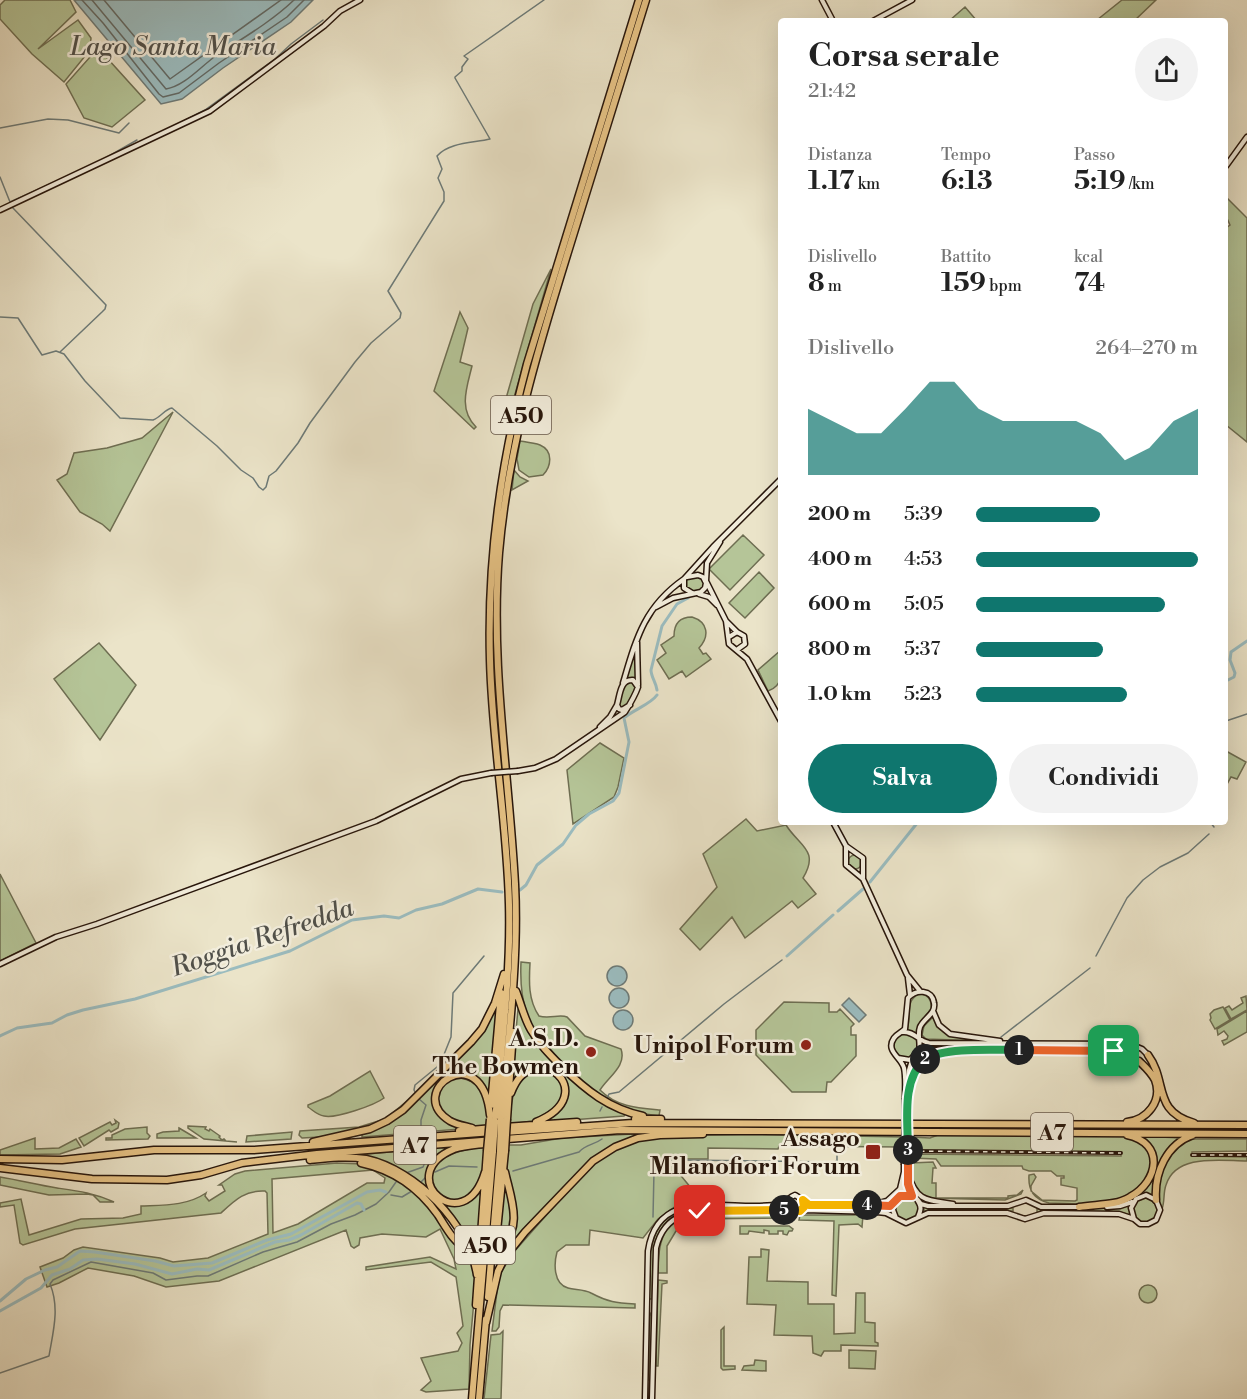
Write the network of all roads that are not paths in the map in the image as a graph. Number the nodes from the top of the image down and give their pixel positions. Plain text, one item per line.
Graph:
1 (360, 0) edge
2 (639, 0) edge
3 (646, 0) edge
4 (822, 0) edge
5 (912, 0) edge
6 (831, 18) edge
7 (879, 18) edge
8 (1247, 137) edge
9 (1228, 163) edge
10 (0, 210) edge
11 (778, 482) edge
12 (720, 541) junction
13 (686, 578) junction
14 (706, 581) junction
15 (678, 584) junction
16 (686, 590) junction
17 (694, 592) junction
18 (655, 607) junction
19 (719, 607) junction
20 (726, 621) junction
21 (641, 627) junction
22 (737, 633) junction
23 (729, 638) junction
24 (744, 646) junction
25 (738, 650) junction
26 (747, 659) junction
27 (623, 683) junction
28 (638, 687) junction
29 (616, 705) junction
30 (630, 705) junction
31 (622, 710) junction
32 (611, 714) junction
33 (778, 716) edge
34 (595, 732) junction
35 (836, 825) edge
36 (846, 846) junction
37 (856, 853) junction
38 (847, 858) junction
39 (863, 866) junction
40 (854, 871) junction
41 (863, 879) junction
42 (508, 956) junction
43 (514, 961) junction
44 (0, 964) edge
45 (907, 975) junction
46 (502, 981) junction
47 (516, 991) junction
48 (920, 991) junction
49 (910, 996) junction
50 (933, 1011) junction
51 (903, 1032) junction
52 (918, 1039) junction
53 (1009, 1043) junction
54 (965, 1050) junction
55 (918, 1053) junction
56 (1148, 1055) joint
57 (898, 1058) junction
58 (912, 1059) junction
59 (1139, 1061) joint
60 (907, 1096) junction
61 (508, 1103) junction
62 (497, 1118) junction
63 (650, 1118) junction
64 (699, 1123) junction
65 (530, 1125) junction
66 (1053, 1125) junction
67 (1203, 1125) junction
68 (1247, 1125) edge
69 (476, 1129) junction
70 (740, 1131) junction
71 (1112, 1133) junction
72 (1199, 1133) junction
73 (1247, 1134) edge
74 (546, 1135) junction
75 (336, 1144) junction
76 (296, 1146) junction
77 (496, 1151) junction
78 (284, 1159) junction
79 (0, 1160) edge
80 (310, 1160) junction
81 (504, 1163) junction
82 (0, 1168) edge
83 (485, 1173) junction
84 (906, 1173) junction
85 (912, 1196) junction
86 (788, 1199) junction
87 (917, 1199) junction
88 (803, 1200) junction
89 (896, 1200) junction
90 (1156, 1200) junction
91 (1019, 1202) junction
92 (1133, 1202) junction
93 (1034, 1205) junction
94 (869, 1206) junction
95 (962, 1206) junction
96 (1079, 1207) junction
97 (790, 1211) junction
98 (801, 1211) junction
99 (1018, 1216) junction
100 (1033, 1216) junction
101 (897, 1219) junction
102 (1134, 1219) junction
103 (915, 1220) junction
104 (499, 1249) dead end
105 (469, 1251) dead end
106 (477, 1275) junction
107 (491, 1298) junction
108 (486, 1323) junction
109 (476, 1338) junction
110 (472, 1399) edge
111 (479, 1399) edge
112 (645, 1399) edge
113 (652, 1399) edge

1 - 10 main road
2 - 42 highway, A50
3 - 43 highway, A50
4 - 6 main road
5 - 7 main road
8 - 9 main road
11 - 12 main road
12 - 13 main road
12 - 14 main road
13 - 14 main road
13 - 15 main road
13 - 16 main road
14 - 17 main road
14 - 19 main road
15 - 16 main road
15 - 18 main road
16 - 17 main road
17 - 18 main road
17 - 19 main road
18 - 21 main road
19 - 20 main road
20 - 22 main road
20 - 23 main road
21 - 27 main road
21 - 28 main road
22 - 23 main road
22 - 24 main road
23 - 25 main road
24 - 25 main road
24 - 26 main road
25 - 26 main road
26 - 33 main road
27 - 28 main road
27 - 29 main road
28 - 30 main road
29 - 31 main road
29 - 32 main road
30 - 31 main road
30 - 34 main road
31 - 32 main road
32 - 34 main road
34 - 44 main road, bridge
35 - 36 main road
36 - 37 main road
36 - 38 main road
37 - 38 main road
37 - 39 main road
38 - 40 main road
39 - 40 main road
39 - 41 main road
40 - 41 main road
41 - 45 main road
42 - 46 highway
42 - 62 highway, A50
43 - 47 highway
43 - 62 highway, A50
45 - 48 main road
45 - 49 main road
46 - 62 highway
46 - 76 highway
47 - 61 highway
47 - 63 highway
48 - 49 main road
48 - 50 main road
49 - 51 main road
50 - 52 main road
50 - 53 main road
51 - 52 main road
51 - 57 main road
52 - 53 main road
52 - 55 main road
53 - 56 main road
54 - 55 main road
54 - 59 main road
54 - 60 main road
55 - 58 main road
56 - 67 highway
57 - 58 main road
57 - 60 main road
58 - 60 main road
59 - 66 highway
60 - 84 main road, bridge
61 - 62 highway
61 - 65 highway
62 - 69 highway
62 - 77 highway, A50, bridge
62 - 77 highway, bridge
63 - 64 highway, A7
63 - 65 highway, A7
64 - 66 highway, A7
64 - 75 highway, A7
65 - 69 highway, A7
66 - 67 highway, A7
67 - 68 highway, A7
69 - 75 highway, A7
70 - 71 highway, A7
70 - 74 highway, A7
70 - 107 highway
71 - 72 highway, A7
71 - 96 highway
72 - 73 highway, A7
72 - 90 highway
74 - 78 highway, A7
74 - 83 highway
75 - 76 highway, A7
76 - 79 highway, A7
77 - 81 highway
77 - 83 highway
77 - 108 highway, A50
77 - 109 highway, A50
78 - 80 highway
78 - 82 highway, A7
80 - 105 highway
80 - 106 highway
81 - 104 highway
81 - 107 highway
83 - 106 highway
84 - 85 main road
84 - 89 main road
84 - 94 main road
84 - 95 main road
85 - 87 main road
85 - 89 main road
86 - 88 main road
86 - 97 main road
86 - 112 main road
87 - 95 main road
87 - 103 main road
88 - 94 main road
88 - 98 main road
89 - 94 main road
89 - 101 main road
90 - 92 main road
90 - 102 main road
91 - 93 main road
91 - 95 main road
91 - 99 main road
92 - 96 main road
92 - 102 main road
93 - 96 main road
93 - 100 main road
97 - 98 main road
97 - 113 main road
98 - 101 main road
99 - 100 main road
99 - 103 main road
100 - 102 main road
101 - 103 main road
106 - 109 highway
107 - 108 highway
108 - 111 highway, A50
109 - 110 highway, A50

